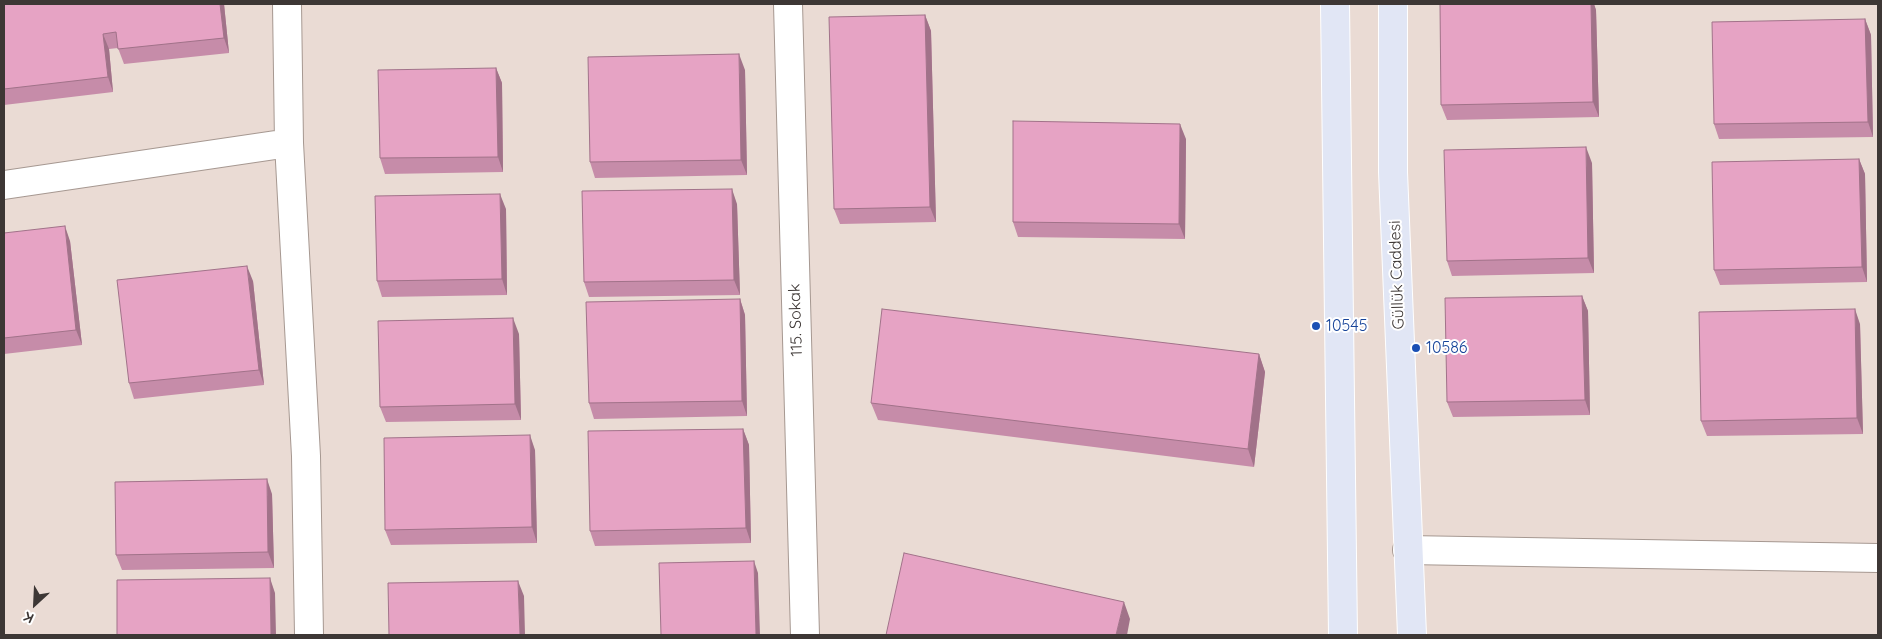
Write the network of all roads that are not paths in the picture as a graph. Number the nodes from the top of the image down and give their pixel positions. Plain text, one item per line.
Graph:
1 (287, 4) edge
2 (788, 4) edge
3 (1335, 4) edge
4 (1392, 4) edge
5 (289, 143) junction
6 (4, 185) edge
7 (1408, 550) junction
8 (1878, 558) edge
9 (309, 635) edge
10 (805, 635) edge
11 (1343, 635) edge
12 (1412, 635) edge

1 - 5 street
2 - 10 street, 115. Sokak
3 - 11 main road
4 - 7 main road, Güllük Caddesi
5 - 6 street
5 - 9 street
7 - 8 street
7 - 12 main road, Güllük Caddesi

